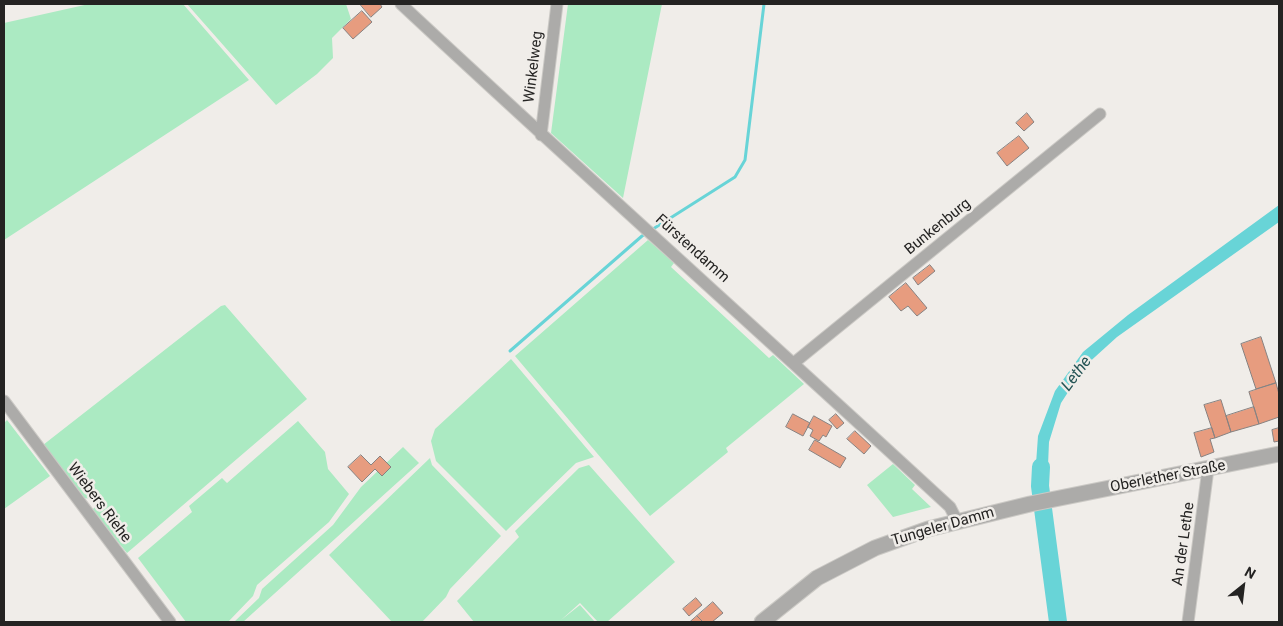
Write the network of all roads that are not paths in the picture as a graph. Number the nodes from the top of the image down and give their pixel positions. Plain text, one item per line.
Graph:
1 (401, 4) edge
2 (557, 4) edge
3 (1100, 114) dead end
4 (541, 135) junction
5 (795, 362) junction
6 (4, 401) edge
7 (1279, 454) edge
8 (1208, 469) junction
9 (1056, 499) joint
10 (957, 521) junction
11 (170, 622) edge
12 (762, 622) edge
13 (1188, 622) edge

1 - 4 street, Fürstendamm
2 - 4 street, Winkelweg
3 - 5 street, Bunkenburg
4 - 5 street, Fürstendamm
5 - 10 street, Fürstendamm
6 - 11 street, Wiebers Riehe
7 - 8 street, Oberlether Straße
8 - 9 street, Oberlether Straße
8 - 13 street, An der Lethe
9 - 10 street, Tungeler Damm
10 - 12 street, Tungeler Damm

